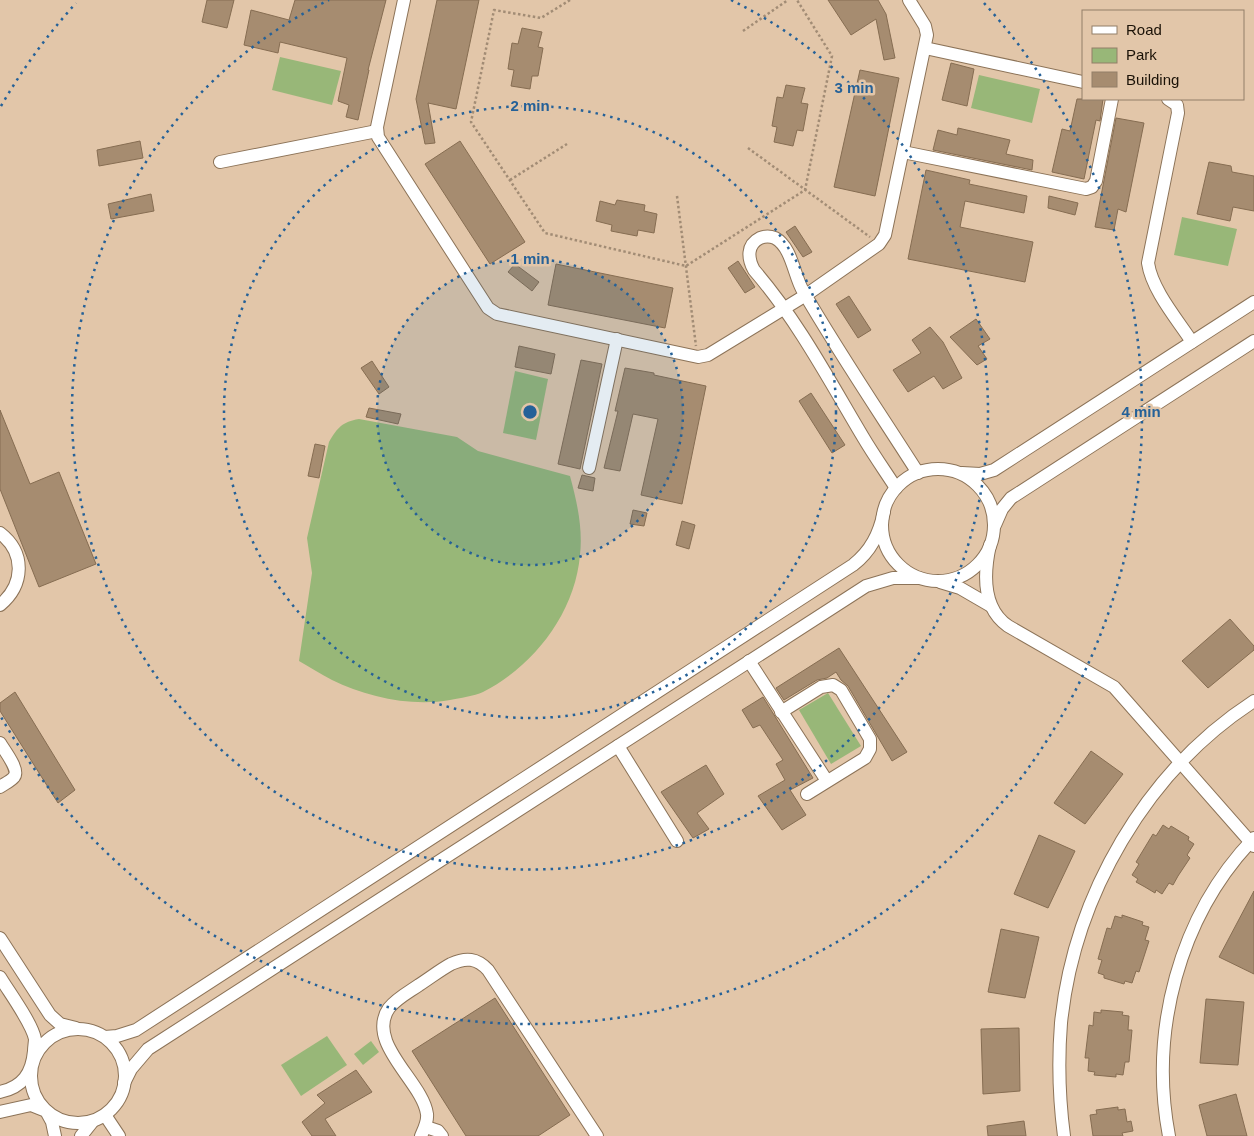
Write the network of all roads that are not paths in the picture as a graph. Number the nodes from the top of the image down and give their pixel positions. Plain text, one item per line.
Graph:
1 (404, 0) edge
2 (909, 0) edge
3 (925, 48) junction
4 (1082, 82) edge
5 (1112, 100) edge
6 (1170, 100) edge
7 (377, 131) junction
8 (903, 152) junction
9 (220, 162) dead end
10 (806, 295) junction
11 (1254, 302) edge
12 (785, 308) junction
13 (617, 340) junction
14 (1254, 341) edge
15 (1192, 342) junction
16 (848, 366) junction
17 (829, 378) junction
18 (589, 468) dead end
19 (958, 472) junction
20 (918, 473) junction
21 (896, 488) junction
22 (884, 512) junction
23 (994, 530) junction
24 (0, 533) edge
25 (990, 545) junction
26 (924, 579) junction
27 (0, 605) edge
28 (991, 606) junction
29 (748, 662) junction
30 (1254, 701) edge
31 (781, 712) junction
32 (0, 743) edge
33 (618, 746) junction
34 (1180, 764) junction
35 (826, 781) junction
36 (0, 787) edge
37 (807, 794) dead end
38 (677, 841) dead end
39 (1253, 842) edge
40 (0, 938) edge
41 (0, 977) edge
42 (81, 1029) junction
43 (105, 1037) junction
44 (32, 1063) junction
45 (124, 1083) junction
46 (0, 1092) edge
47 (46, 1110) junction
48 (0, 1112) edge
49 (99, 1118) junction
50 (424, 1131) edge
51 (55, 1136) edge
52 (81, 1136) edge
53 (119, 1136) edge
54 (442, 1136) edge
55 (597, 1136) edge
56 (1064, 1136) edge
57 (1169, 1136) edge

1 - 7 street
2 - 3 street
3 - 4 street
3 - 8 street
5 - 8 street
6 - 15 street
7 - 9 street
7 - 13 street
8 - 10 street
10 - 12 street
10 - 12 street
10 - 16 street
11 - 15 street
12 - 13 street
12 - 17 street
13 - 18 street
14 - 23 street
15 - 19 street
16 - 17 street
16 - 20 street
17 - 21 street
19 - 20 street
19 - 23 street
20 - 21 street
21 - 22 street
22 - 26 street
22 - 43 street
23 - 25 street
24 - 27 street
25 - 26 street
25 - 28 street
26 - 28 street
26 - 29 street
28 - 34 street
29 - 31 street
29 - 33 street
30 - 34 street
31 - 35 street
31 - 35 street
32 - 36 street
33 - 38 street
33 - 45 street
34 - 39 street
34 - 56 street
35 - 37 street
39 - 57 street
40 - 42 street
41 - 44 street
42 - 43 street
42 - 44 street
43 - 45 street
44 - 46 street
44 - 47 street
45 - 49 street
47 - 48 street
47 - 49 street
47 - 51 street
49 - 52 street
49 - 53 street
50 - 54 street
50 - 55 street

